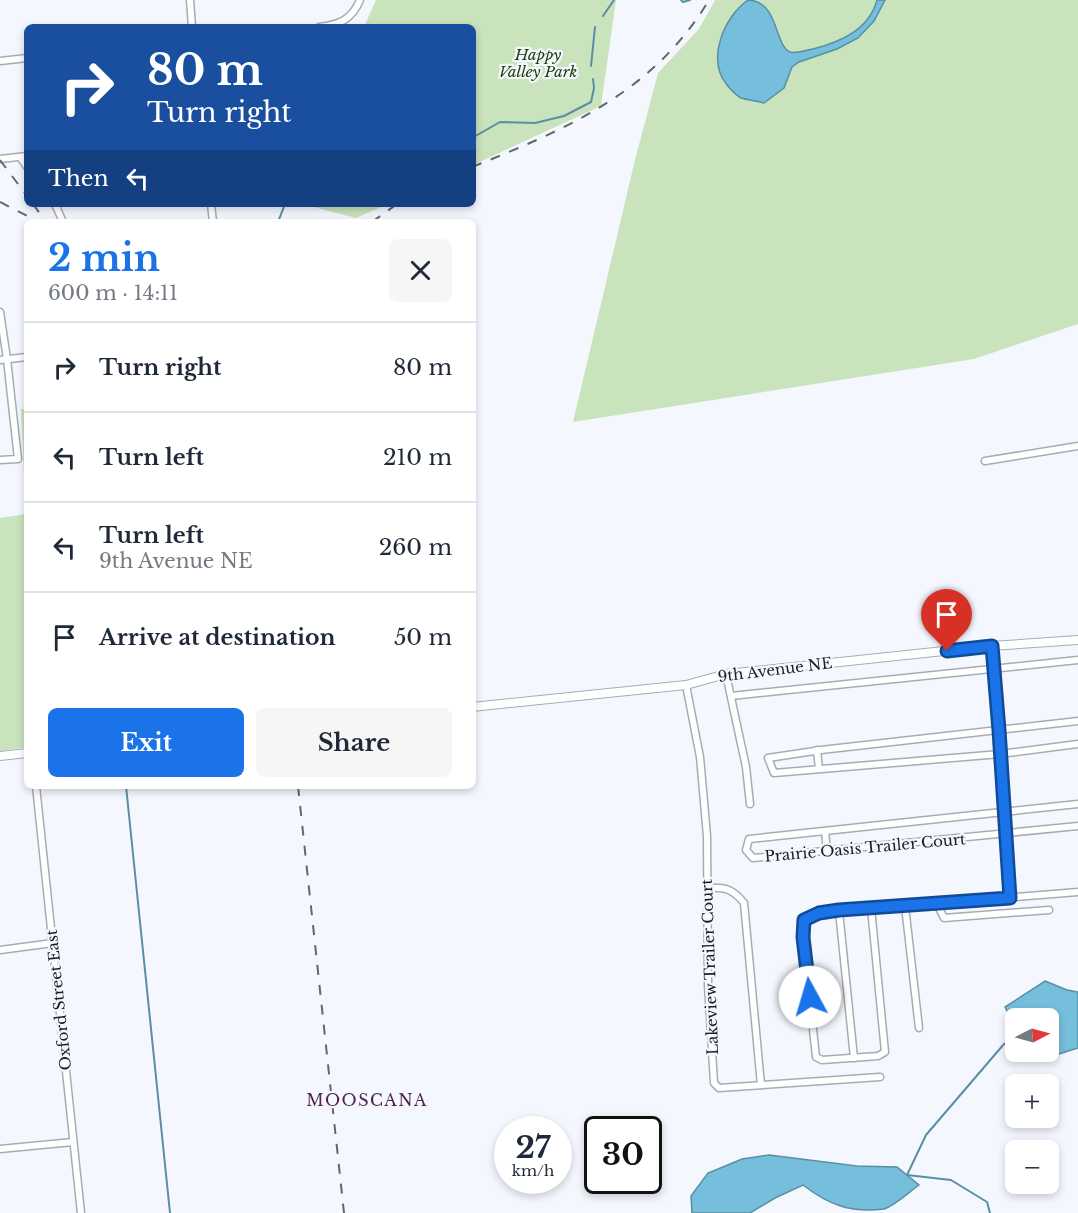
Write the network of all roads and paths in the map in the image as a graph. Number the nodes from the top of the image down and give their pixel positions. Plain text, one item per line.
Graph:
1 (190, 0) edge
2 (360, 0) edge
3 (192, 24) edge
4 (332, 24) edge
5 (24, 58) edge
6 (0, 60) edge
7 (23, 156) edge
8 (0, 159) edge
9 (0, 312) edge
10 (24, 357) edge
11 (4, 359) edge
12 (1078, 446) edge
13 (0, 460) edge
14 (985, 461) dead end
15 (1078, 640) edge
16 (992, 646) junction
17 (1078, 660) edge
18 (994, 669) junction
19 (726, 674) junction
20 (686, 685) junction
21 (731, 696) junction
22 (476, 707) edge
23 (1078, 721) edge
24 (999, 730) junction
25 (1078, 744) edge
26 (817, 750) junction
27 (24, 753) edge
28 (1000, 754) junction
29 (0, 756) edge
30 (819, 769) junction
31 (36, 789) edge
32 (750, 804) dead end
33 (1078, 804) edge
34 (1004, 811) junction
35 (1078, 826) edge
36 (825, 831) junction
37 (1006, 834) junction
38 (827, 852) junction
39 (708, 888) junction
40 (1078, 892) edge
41 (1010, 898) junction
42 (938, 904) junction
43 (905, 906) junction
44 (871, 908) junction
45 (839, 910) junction
46 (1049, 910) dead end
47 (53, 943) junction
48 (0, 951) edge
49 (919, 1028) dead end
50 (854, 1058) junction
51 (880, 1077) dead end
52 (761, 1085) junction
53 (73, 1143) junction
54 (0, 1149) edge
55 (81, 1213) edge

1 - 3 street
2 - 4 street
5 - 6 street
7 - 8 street
9 - 11 street
10 - 11 street
11 - 13 street
12 - 14 street
15 - 16 street, 9th Avenue NE
16 - 18 street
16 - 19 street, 9th Avenue NE
17 - 18 street
18 - 21 street
18 - 24 street
19 - 20 street, 9th Avenue NE
19 - 21 street
20 - 22 street, 9th Avenue NE
20 - 39 street, Lakeview Trailer Court
21 - 32 street
23 - 24 street
24 - 26 street
24 - 28 street
25 - 28 street
26 - 30 street
26 - 30 street
27 - 29 street
28 - 30 street
28 - 34 street
31 - 47 street, Oxford Street East
33 - 34 street, Prairie Oasis Trailer Court
34 - 36 street, Prairie Oasis Trailer Court
34 - 37 street
35 - 37 street, Prairie Oasis Trailer Court
36 - 38 street
36 - 38 street, Prairie Oasis Trailer Court
37 - 38 street, Prairie Oasis Trailer Court
37 - 41 street
39 - 52 street
39 - 52 street, Lakeview Trailer Court
40 - 41 street
41 - 42 street
42 - 43 street
42 - 46 street
43 - 44 street
43 - 49 street
44 - 45 street
44 - 50 street
45 - 50 street
45 - 50 street
47 - 48 street
47 - 53 street, Oxford Street East
51 - 52 street, Lakeview Trailer Court
53 - 54 street
53 - 55 street, Oxford Street East

